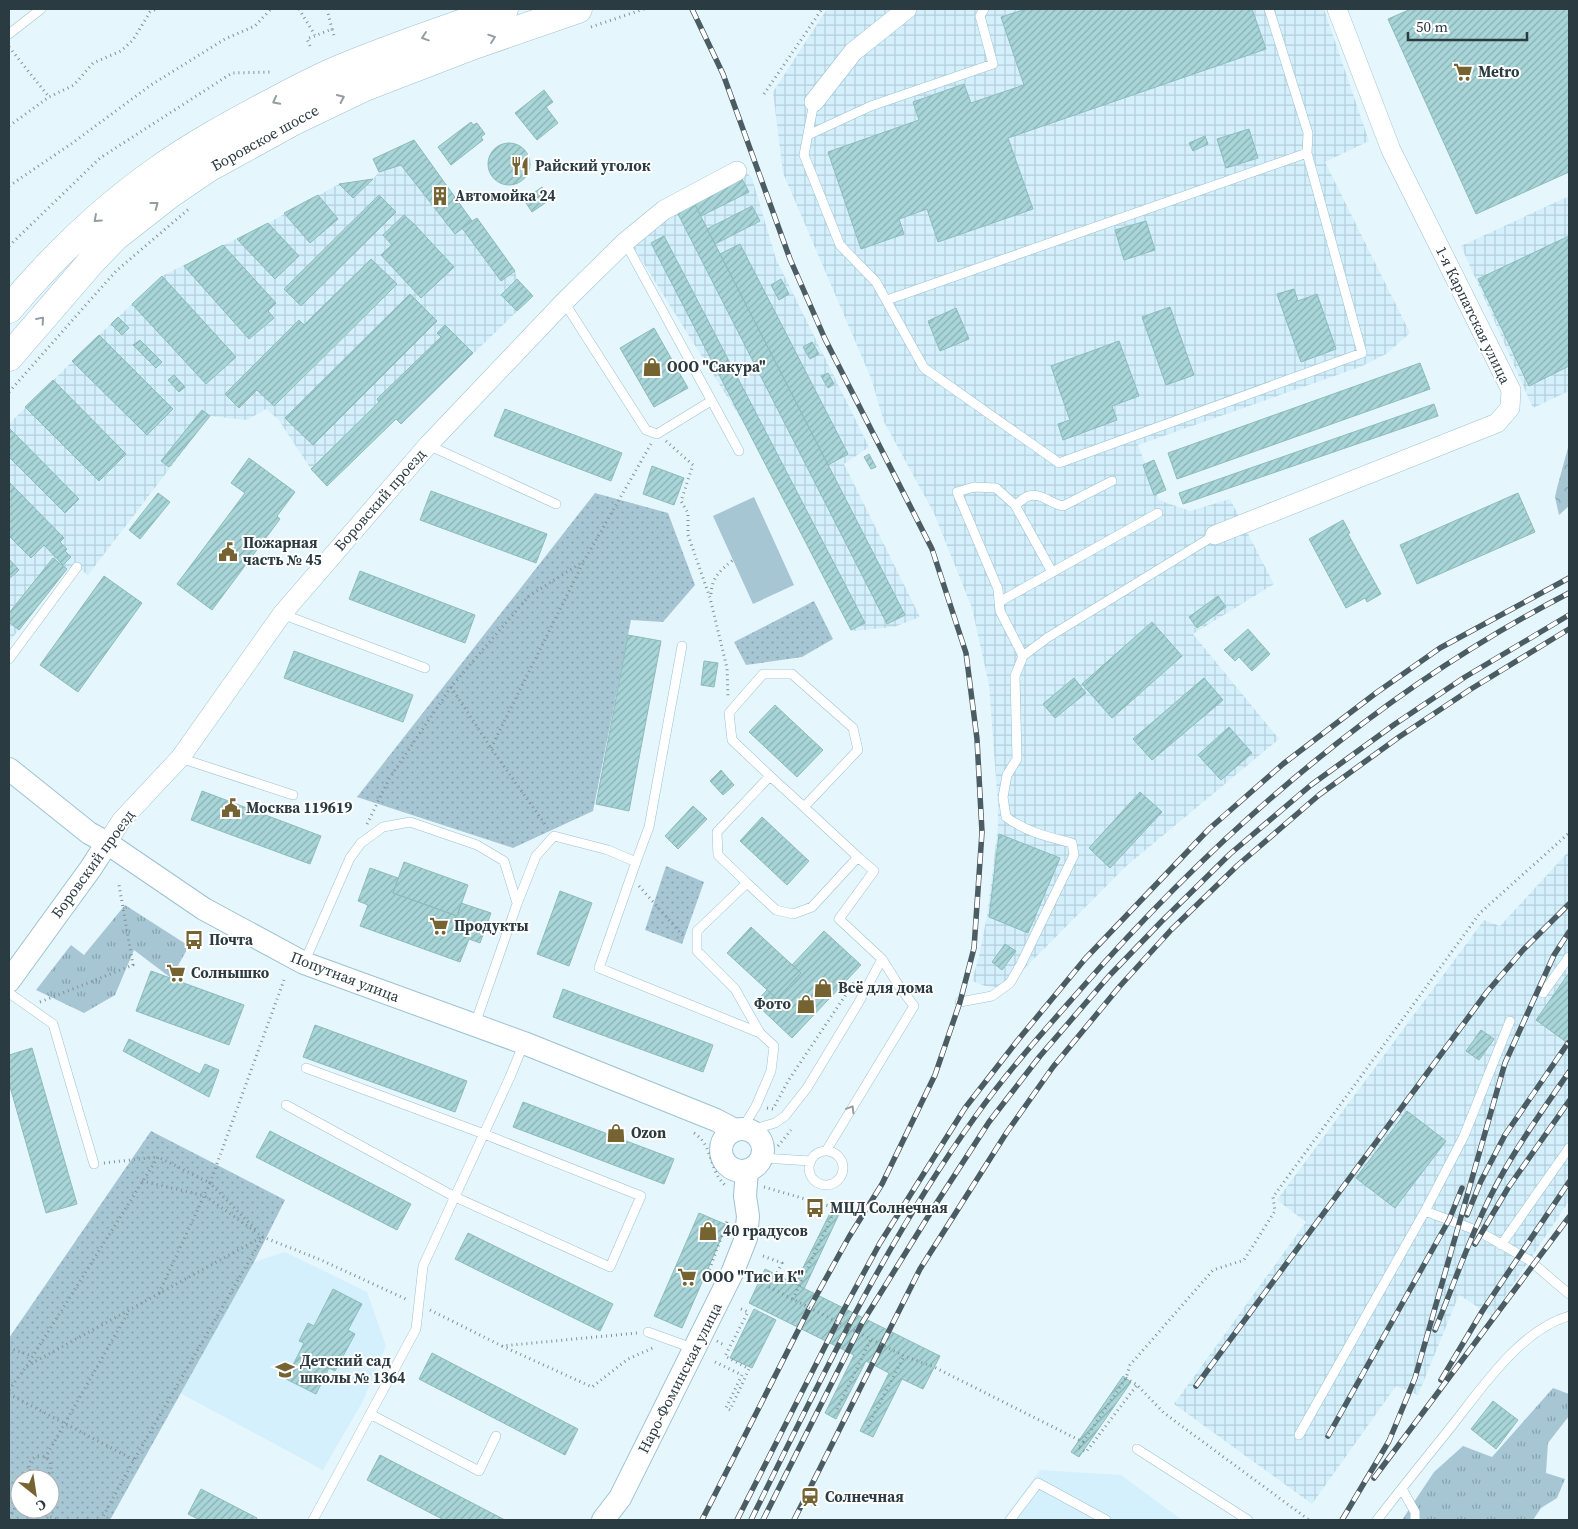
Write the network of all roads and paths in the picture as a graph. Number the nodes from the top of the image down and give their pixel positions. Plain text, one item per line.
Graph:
1 (41, 9) edge
2 (156, 9) edge
3 (271, 9) edge
4 (299, 9) edge
5 (327, 9) edge
6 (644, 9) edge
7 (822, 9) edge
8 (907, 9) edge
9 (984, 9) edge
10 (1269, 9) edge
11 (1337, 9) edge
12 (489, 11) edge
13 (583, 18) edge
14 (332, 29) junction
15 (9, 34) edge
16 (315, 36) junction
17 (334, 36) dead end
18 (310, 46) dead end
19 (9, 47) edge
20 (270, 72) dead end
21 (764, 94) dead end
22 (49, 97) junction
23 (814, 102) joint
24 (9, 126) edge
25 (808, 135) junction
26 (1307, 153) junction
27 (737, 171) dead end
28 (9, 186) edge
29 (194, 206) dead end
30 (625, 242) junction
31 (9, 246) edge
32 (886, 300) junction
33 (564, 302) junction
34 (9, 309) edge
35 (9, 356) edge
36 (9, 392) edge
37 (711, 402) junction
38 (657, 434) junction
39 (428, 445) junction
40 (739, 451) dead end
41 (1112, 482) dead end
42 (556, 504) dead end
43 (1015, 505) junction
44 (1158, 513) dead end
45 (1215, 535) joint
46 (584, 560) junction
47 (733, 560) dead end
48 (77, 567) dead end
49 (1052, 572) junction
50 (710, 598) junction
51 (1000, 602) junction
52 (282, 614) junction
53 (682, 646) dead end
54 (1022, 656) junction
55 (9, 659) edge
56 (425, 668) dead end
57 (452, 687) junction
58 (728, 713) junction
59 (491, 748) junction
60 (180, 758) junction
61 (9, 769) edge
62 (770, 776) junction
63 (293, 795) dead end
64 (804, 807) junction
65 (1569, 833) edge
66 (554, 836) junction
67 (107, 843) junction
68 (858, 857) junction
69 (350, 858) junction
70 (636, 862) junction
71 (631, 877) junction
72 (747, 882) junction
73 (118, 885) dead end
74 (517, 904) junction
75 (697, 951) junction
76 (875, 952) junction
77 (1569, 957) edge
78 (882, 959) junction
79 (304, 963) junction
80 (284, 980) dead end
81 (9, 981) edge
82 (9, 993) edge
83 (1543, 993) dead end
84 (960, 1002) dead end
85 (28, 1006) junction
86 (1510, 1021) dead end
87 (475, 1025) junction
88 (760, 1033) junction
89 (524, 1043) junction
90 (306, 1068) dead end
91 (286, 1105) dead end
92 (756, 1106) junction
93 (791, 1130) dead end
94 (733, 1131) junction
95 (694, 1133) dead end
96 (484, 1134) junction
97 (1569, 1148) edge
98 (826, 1151) junction
99 (158, 1157) junction
100 (762, 1158) junction
101 (811, 1161) junction
102 (94, 1164) joint
103 (142, 1181) junction
104 (210, 1183) junction
105 (764, 1187) dead end
106 (732, 1191) dead end
107 (205, 1196) junction
108 (454, 1197) junction
109 (1425, 1211) junction
110 (728, 1216) dead end
111 (263, 1236) junction
112 (1501, 1245) junction
113 (763, 1256) dead end
114 (776, 1275) dead end
115 (705, 1281) dead end
116 (769, 1287) dead end
117 (1569, 1294) edge
118 (158, 1295) junction
119 (793, 1299) junction
120 (418, 1304) junction
121 (739, 1308) dead end
122 (129, 1310) junction
123 (1569, 1316) edge
124 (648, 1332) joint
125 (871, 1339) junction
126 (502, 1346) junction
127 (687, 1347) junction
128 (9, 1348) edge
129 (32, 1356) junction
130 (904, 1356) junction
131 (715, 1362) dead end
132 (26, 1367) junction
133 (1126, 1378) junction
134 (1137, 1385) junction
135 (9, 1392) edge
136 (836, 1409) dead end
137 (370, 1414) junction
138 (65, 1424) junction
139 (868, 1426) dead end
140 (496, 1436) dead end
141 (1299, 1436) dead end
142 (1083, 1442) junction
143 (1136, 1449) dead end
144 (45, 1458) junction
145 (134, 1460) junction
146 (29, 1469) edge
147 (50, 1469) edge
148 (1402, 1489) junction
149 (100, 1520) edge
150 (313, 1520) edge
151 (603, 1520) edge
152 (1010, 1520) edge
153 (1106, 1520) edge
154 (1248, 1520) edge
155 (1309, 1520) edge
156 (1376, 1520) edge
157 (1416, 1520) edge

1 - 15 lane
2 - 22 path
3 - 28 path
4 - 16 path
5 - 14 path
6 - 13 path
7 - 21 path
8 - 23 street
9 - 25 lane
10 - 26 lane
11 - 45 street, 1-я Карпатская улица
12 -> 34 main road, Боровское шоссе
35 -> 13 main road, Боровское шоссе
14 - 16 path
14 - 17 path
16 - 18 path
19 - 22 path
20 - 31 path
22 - 24 path
23 - 25 lane
25 - 32 lane
26 - 32 lane
26 - 32 lane
27 - 30 street, Боровский проезд
29 - 36 path
30 - 33 street, Боровский проезд
30 - 37 lane
33 - 38 lane
33 - 39 street, Боровский проезд
37 - 38 lane
37 - 40 lane
38 - 46 path
38 - 50 path
39 - 42 lane
39 - 52 street, Боровский проезд
41 - 43 lane
43 - 49 lane
43 - 51 lane
44 - 49 lane
45 - 54 lane
46 - 57 path
46 - 59 path
47 - 50 path
48 - 55 lane
49 - 51 lane
50 - 58 path
51 - 54 lane
52 - 56 lane
52 - 60 street, Боровский проезд
53 - 70 lane
54 - 84 lane
57 - 59 path
57 - 69 path
58 - 62 lane
58 - 64 lane
59 - 66 path
60 - 63 lane
60 - 67 street, Боровский проезд
61 - 67 street, Попутная улица
62 - 64 lane
62 - 72 lane
64 - 68 lane
65 - 133 path
66 - 70 lane
66 - 74 lane
67 - 79 street, Попутная улица
67 - 81 street, Боровский проезд
68 - 72 lane
68 - 76 lane
69 - 74 lane
69 - 79 lane
70 - 71 lane
71 - 75 path
71 - 88 lane
72 - 75 lane
73 - 85 path
74 - 87 lane
75 - 88 lane
76 - 78 lane
76 - 92 path
77 - 83 lane
78 - 94 lane
98 -> 78 lane
79 - 87 street, Попутная улица
80 - 104 path
82 - 85 lane
85 - 102 lane
86 - 109 lane
87 - 89 street, Попутная улица
88 - 92 lane
89 - 94 street, Попутная улица
89 - 96 lane
90 - 96 lane
91 - 108 lane
92 - 94 lane
93 - 100 path
94 - 100 street
94 - 100 street
95 - 106 path
96 - 108 lane
96 - 108 lane
97 - 112 lane
98 - 101 lane
98 - 101 lane
99 - 102 path
99 - 103 path
99 - 104 path
100 - 101 lane
100 - 127 street, Наро-Фоминская улица
103 - 107 path
103 - 129 path
104 - 107 path
104 - 111 path
105 - 119 path
107 - 111 path
107 - 118 path
108 - 120 lane
109 - 112 lane
109 - 141 lane
110 - 115 path
111 - 118 path
111 - 120 path
111 - 145 path
112 - 117 lane
113 - 114 path
116 - 119 path, bridge
118 - 122 path
119 - 125 path, bridge
120 - 126 path
120 - 137 lane
121 - 131 path
122 - 132 path
122 - 138 path
123 - 148 lane
124 - 126 path
124 - 127 lane
125 - 130 path, bridge
125 - 136 path
126 - 127 path
127 - 151 street, Наро-Фоминская улица
128 - 129 path
129 - 132 path
130 - 139 path
130 - 142 path, bridge
132 - 135 path
133 - 134 path
133 - 142 path
134 - 142 path, bridge
134 - 155 path
135 - 138 path
137 - 140 lane
137 - 150 lane
138 - 144 path
138 - 145 path
143 - 154 lane
144 - 146 path
144 - 147 path
145 - 149 path
148 - 156 lane
148 - 157 lane
152 - 153 lane

